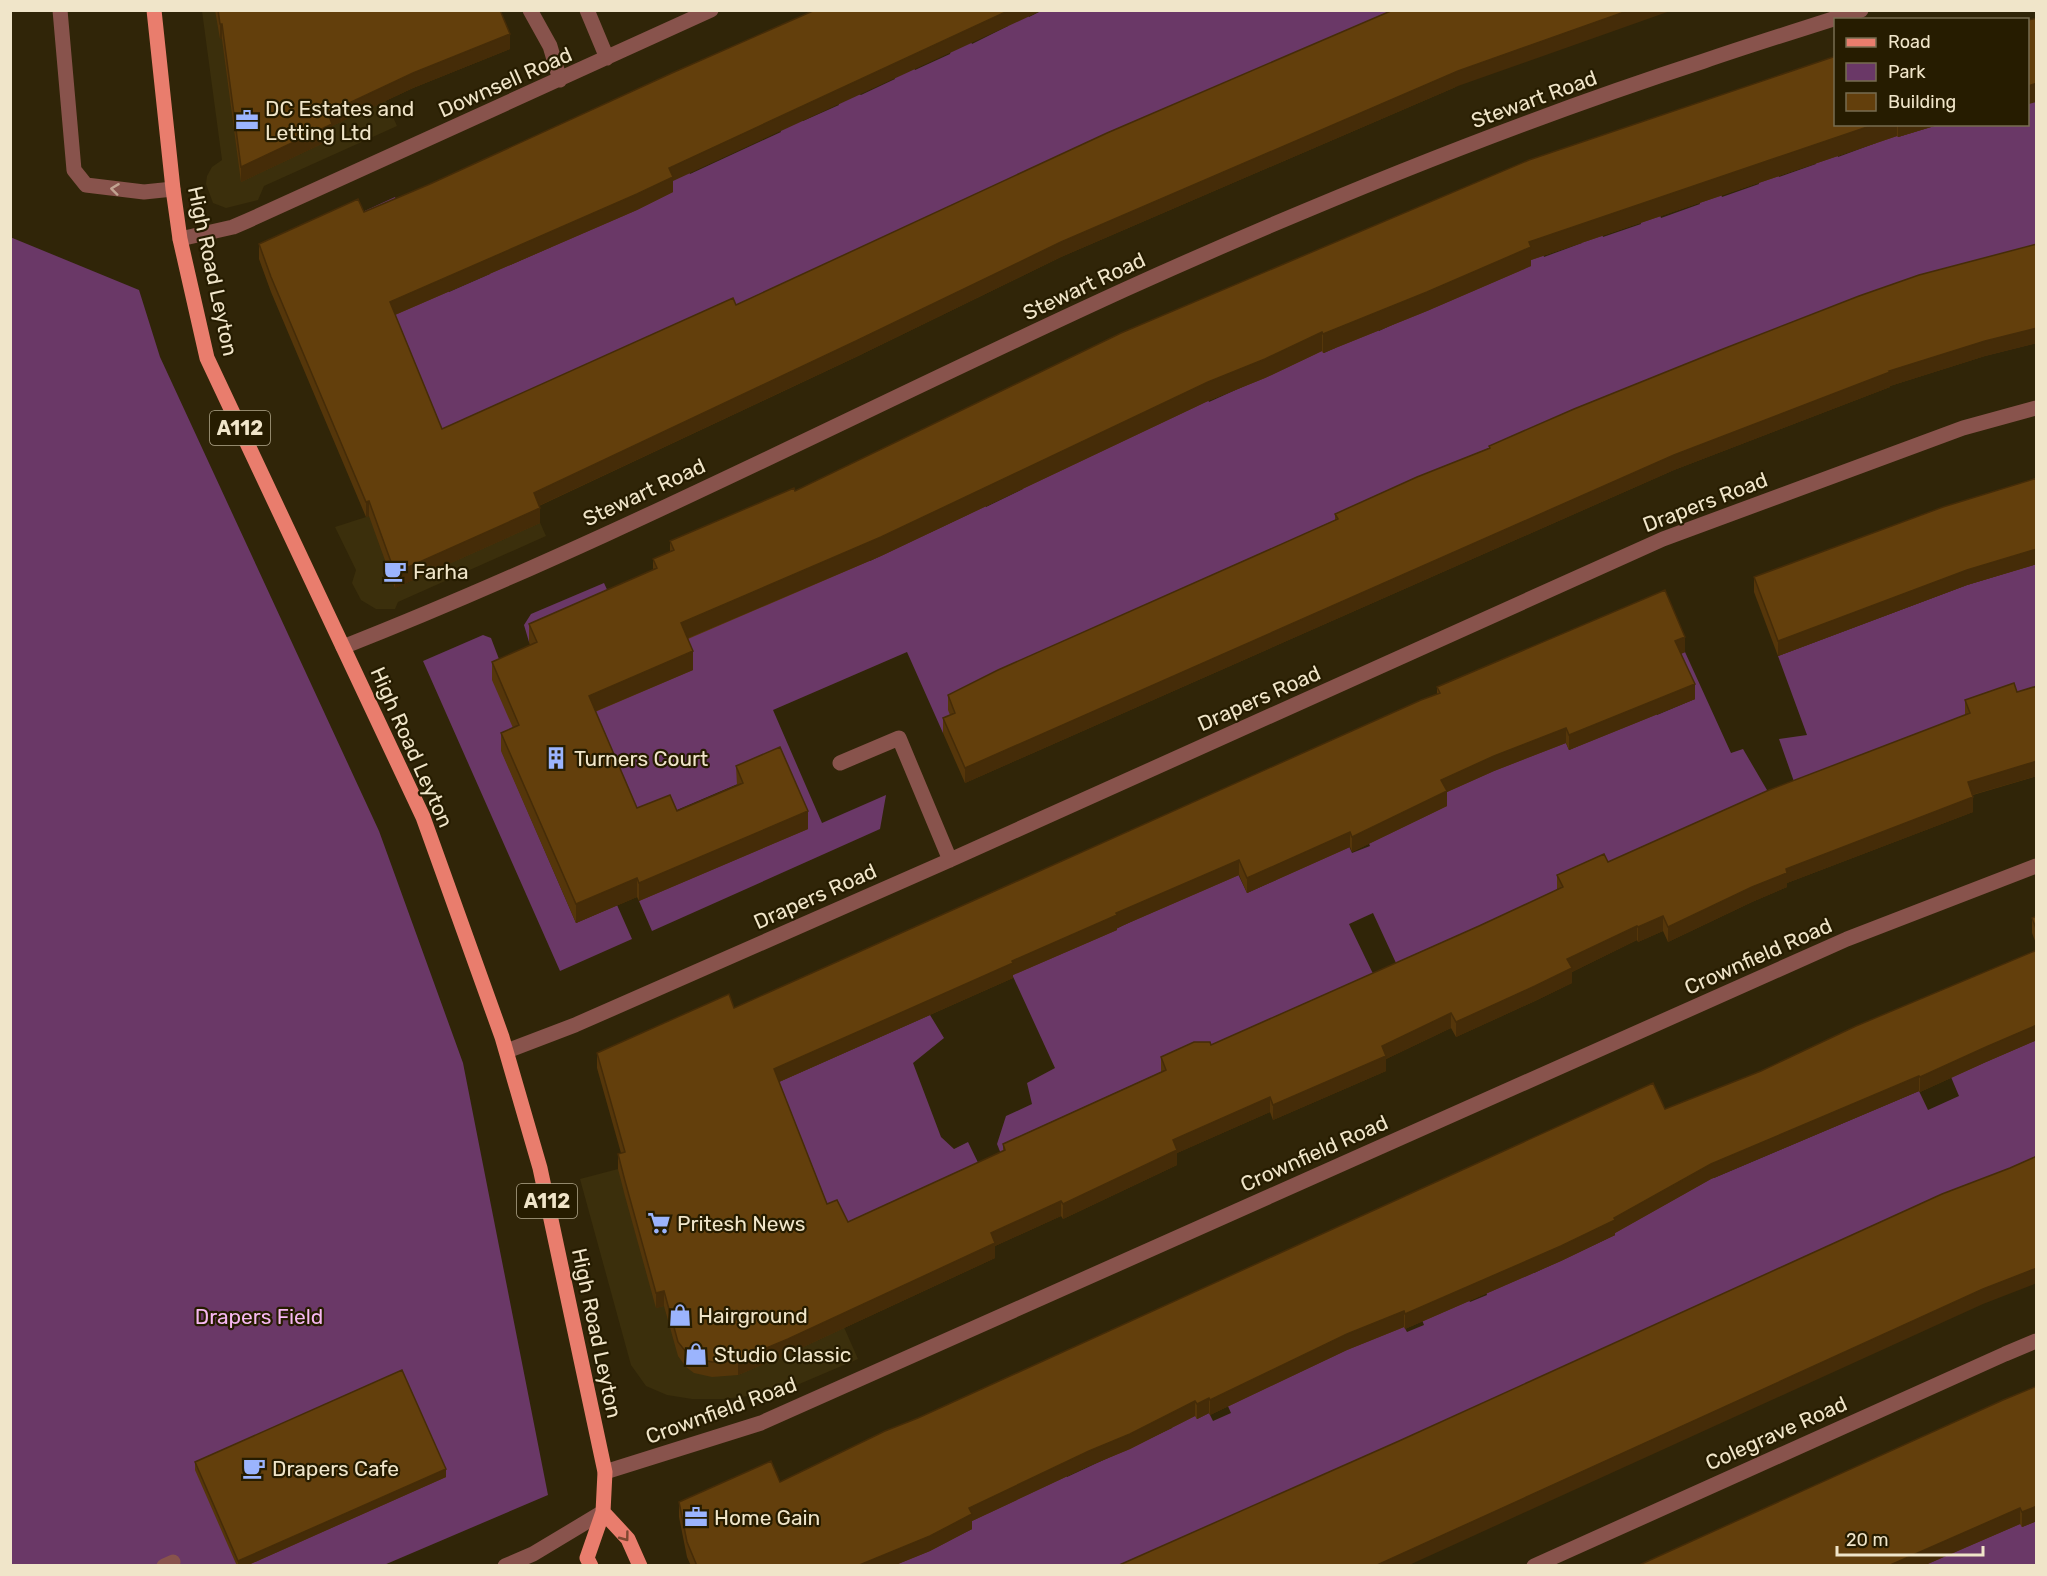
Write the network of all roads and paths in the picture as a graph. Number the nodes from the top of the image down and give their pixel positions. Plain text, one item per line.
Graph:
1 (60, 10) edge
2 (153, 10) edge
3 (530, 10) edge
4 (587, 10) edge
5 (711, 10) edge
6 (1862, 10) edge
7 (1837, 18) edge
8 (1834, 19) edge
9 (607, 58) junction
10 (560, 80) junction
11 (173, 189) junction
12 (180, 239) junction
13 (2037, 408) edge
14 (343, 647) junction
15 (840, 763) dead end
16 (950, 860) junction
17 (2037, 866) edge
18 (507, 1051) junction
19 (2037, 1341) edge
20 (605, 1472) junction
21 (603, 1512) junction
22 (505, 1566) edge
23 (591, 1566) edge
24 (640, 1566) edge
25 (1534, 1566) edge

11 -> 1 street
2 - 11 main road, High Road Leyton / A112
3 - 10 street
4 - 9 street
5 - 9 street, Downsell Road
6 - 7 street, Stewart Road
8 - 14 street, Stewart Road
9 - 10 street, Downsell Road
10 - 12 street, Downsell Road
11 - 12 main road, High Road Leyton / A112
12 - 14 main road, High Road Leyton / A112
13 - 16 street, Drapers Road
14 - 18 main road, High Road Leyton / A112
15 - 16 street
16 - 18 street, Drapers Road
17 - 20 street, Crownfield Road
18 - 20 main road, High Road Leyton / A112
19 - 25 street, Colegrave Road
20 - 21 main road, High Road Leyton / A112
21 - 22 street
21 - 23 main road, A112
21 -> 24 main road

